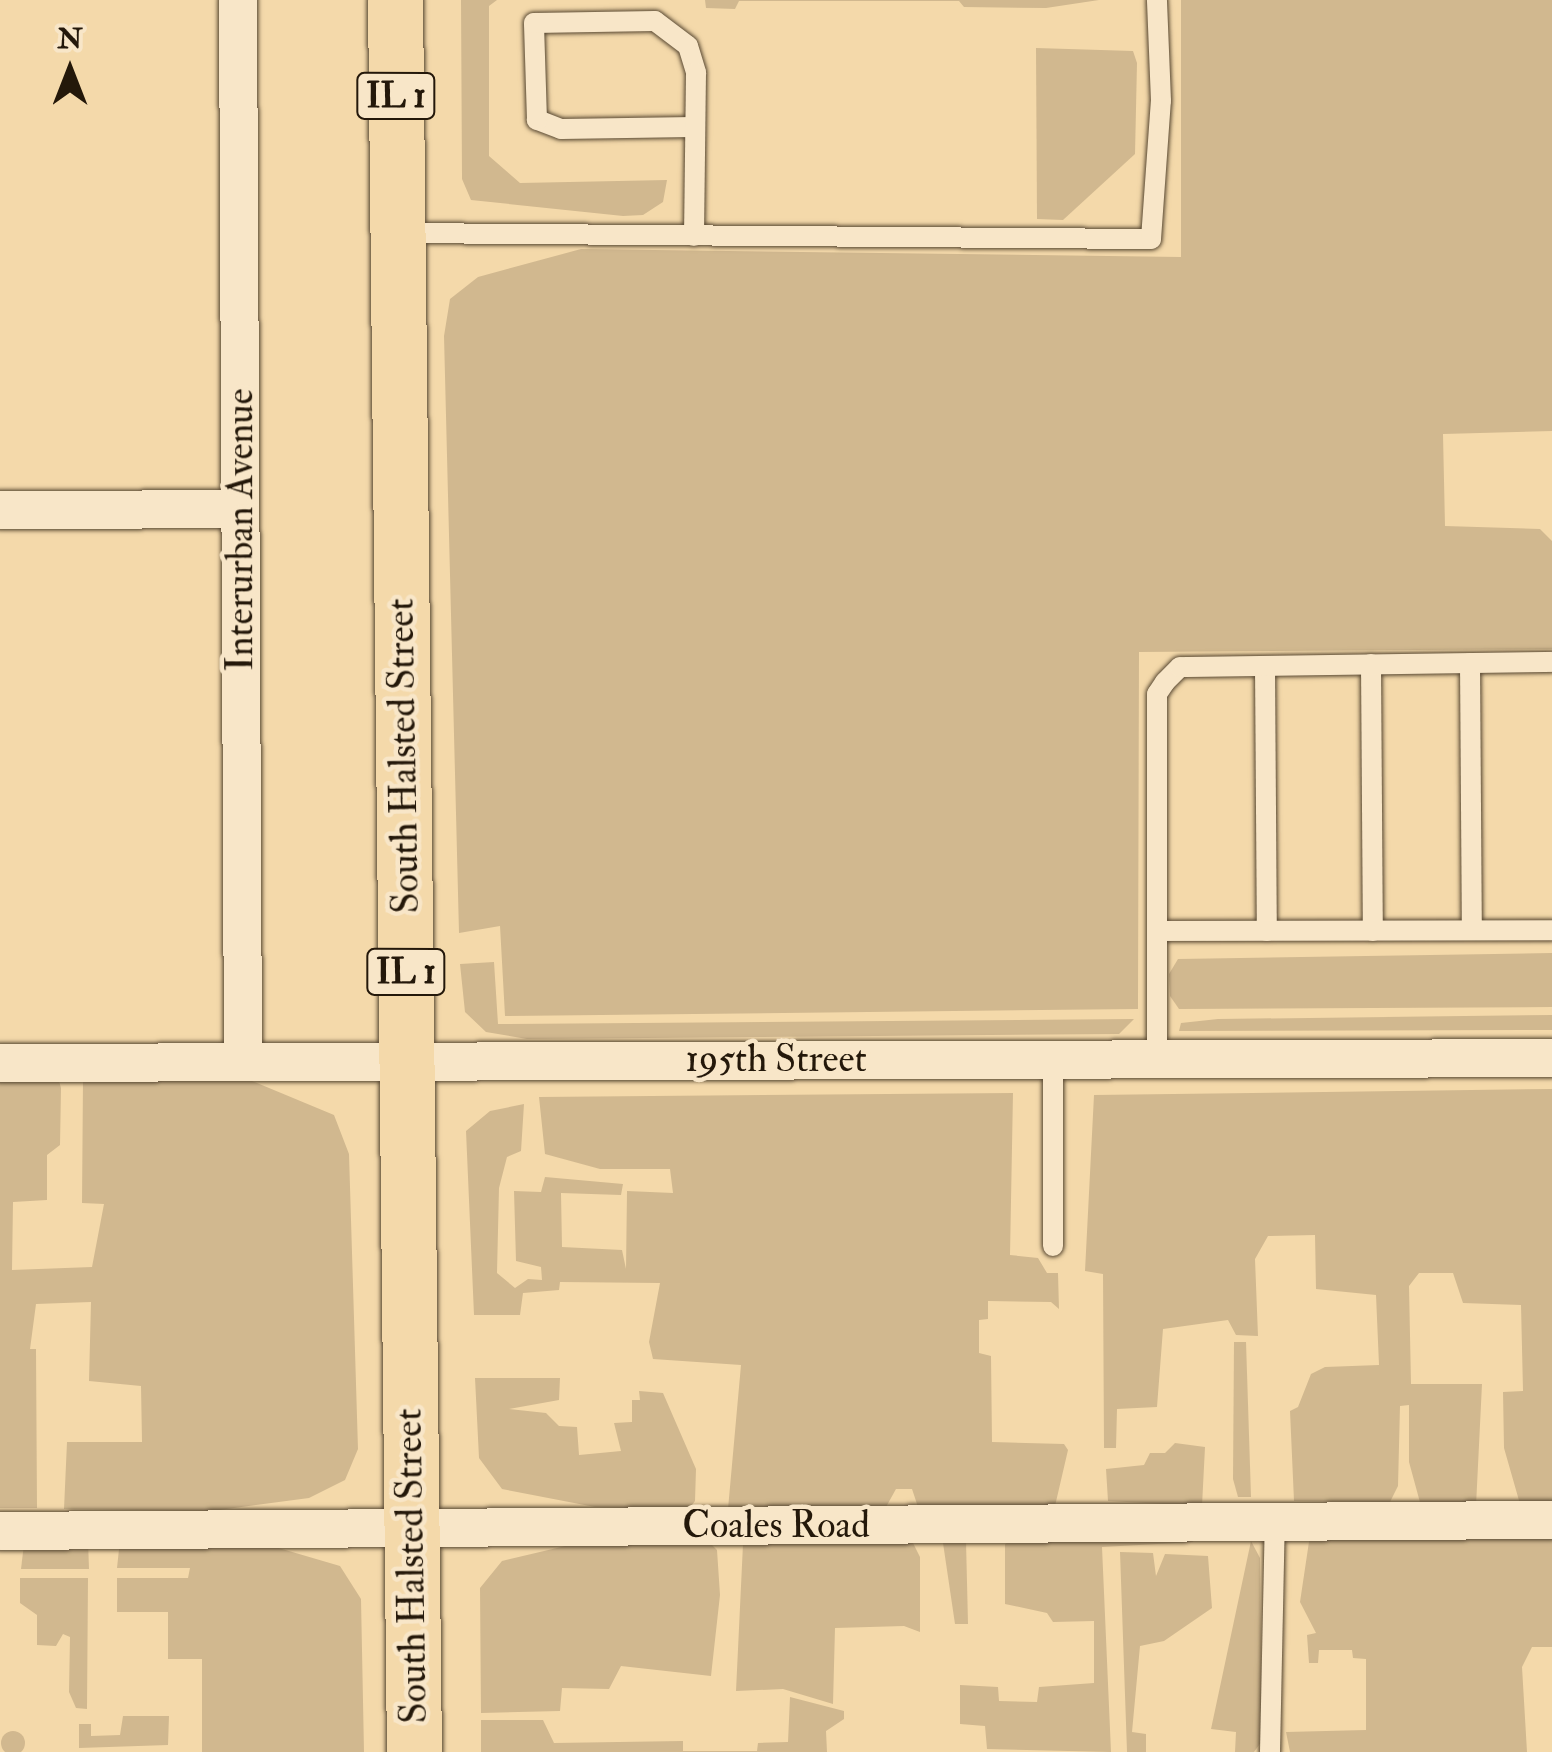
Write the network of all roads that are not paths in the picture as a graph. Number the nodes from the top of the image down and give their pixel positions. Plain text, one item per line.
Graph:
1 (238, 0) edge
2 (396, 0) edge
3 (534, 0) edge
4 (1156, 0) edge
5 (534, 23) junction
6 (693, 128) junction
7 (398, 234) junction
8 (694, 236) junction
9 (0, 510) edge
10 (240, 510) junction
11 (1552, 662) edge
12 (1470, 663) junction
13 (1371, 664) junction
14 (1265, 666) junction
15 (1472, 930) junction
16 (1552, 930) edge
17 (1157, 931) junction
18 (1267, 931) junction
19 (1373, 931) junction
20 (1552, 1058) edge
21 (1053, 1059) junction
22 (1157, 1059) junction
23 (243, 1060) junction
24 (407, 1061) junction
25 (0, 1062) edge
26 (1053, 1246) dead end
27 (1552, 1520) edge
28 (1274, 1522) junction
29 (412, 1529) junction
30 (0, 1531) edge
31 (414, 1752) edge
32 (1270, 1752) edge

1 - 10 street, Interurban Avenue
2 - 7 main road, South Halsted Street / IL 1
3 - 5 lane
4 - 8 lane
5 - 6 lane
5 - 6 lane
6 - 8 lane
7 - 8 lane
7 - 24 main road, South Halsted Street / IL 1
9 - 10 street
10 - 23 street, Interurban Avenue
11 - 12 lane
12 - 13 lane
12 - 15 lane
13 - 14 lane
13 - 19 lane
14 - 17 lane
14 - 18 lane
15 - 16 lane
15 - 19 lane
17 - 18 lane
17 - 22 lane
18 - 19 lane
20 - 22 street, 195th Street
21 - 22 street, 195th Street
21 - 24 street, 195th Street
21 - 26 lane
23 - 24 street, 195th Street
23 - 25 street, 195th Street
24 - 29 main road, South Halsted Street / IL 1
27 - 28 street, Coales Road
28 - 29 street, Coales Road
28 - 32 lane
29 - 30 street, Coales Road
29 - 31 main road, South Halsted Street / IL 1

